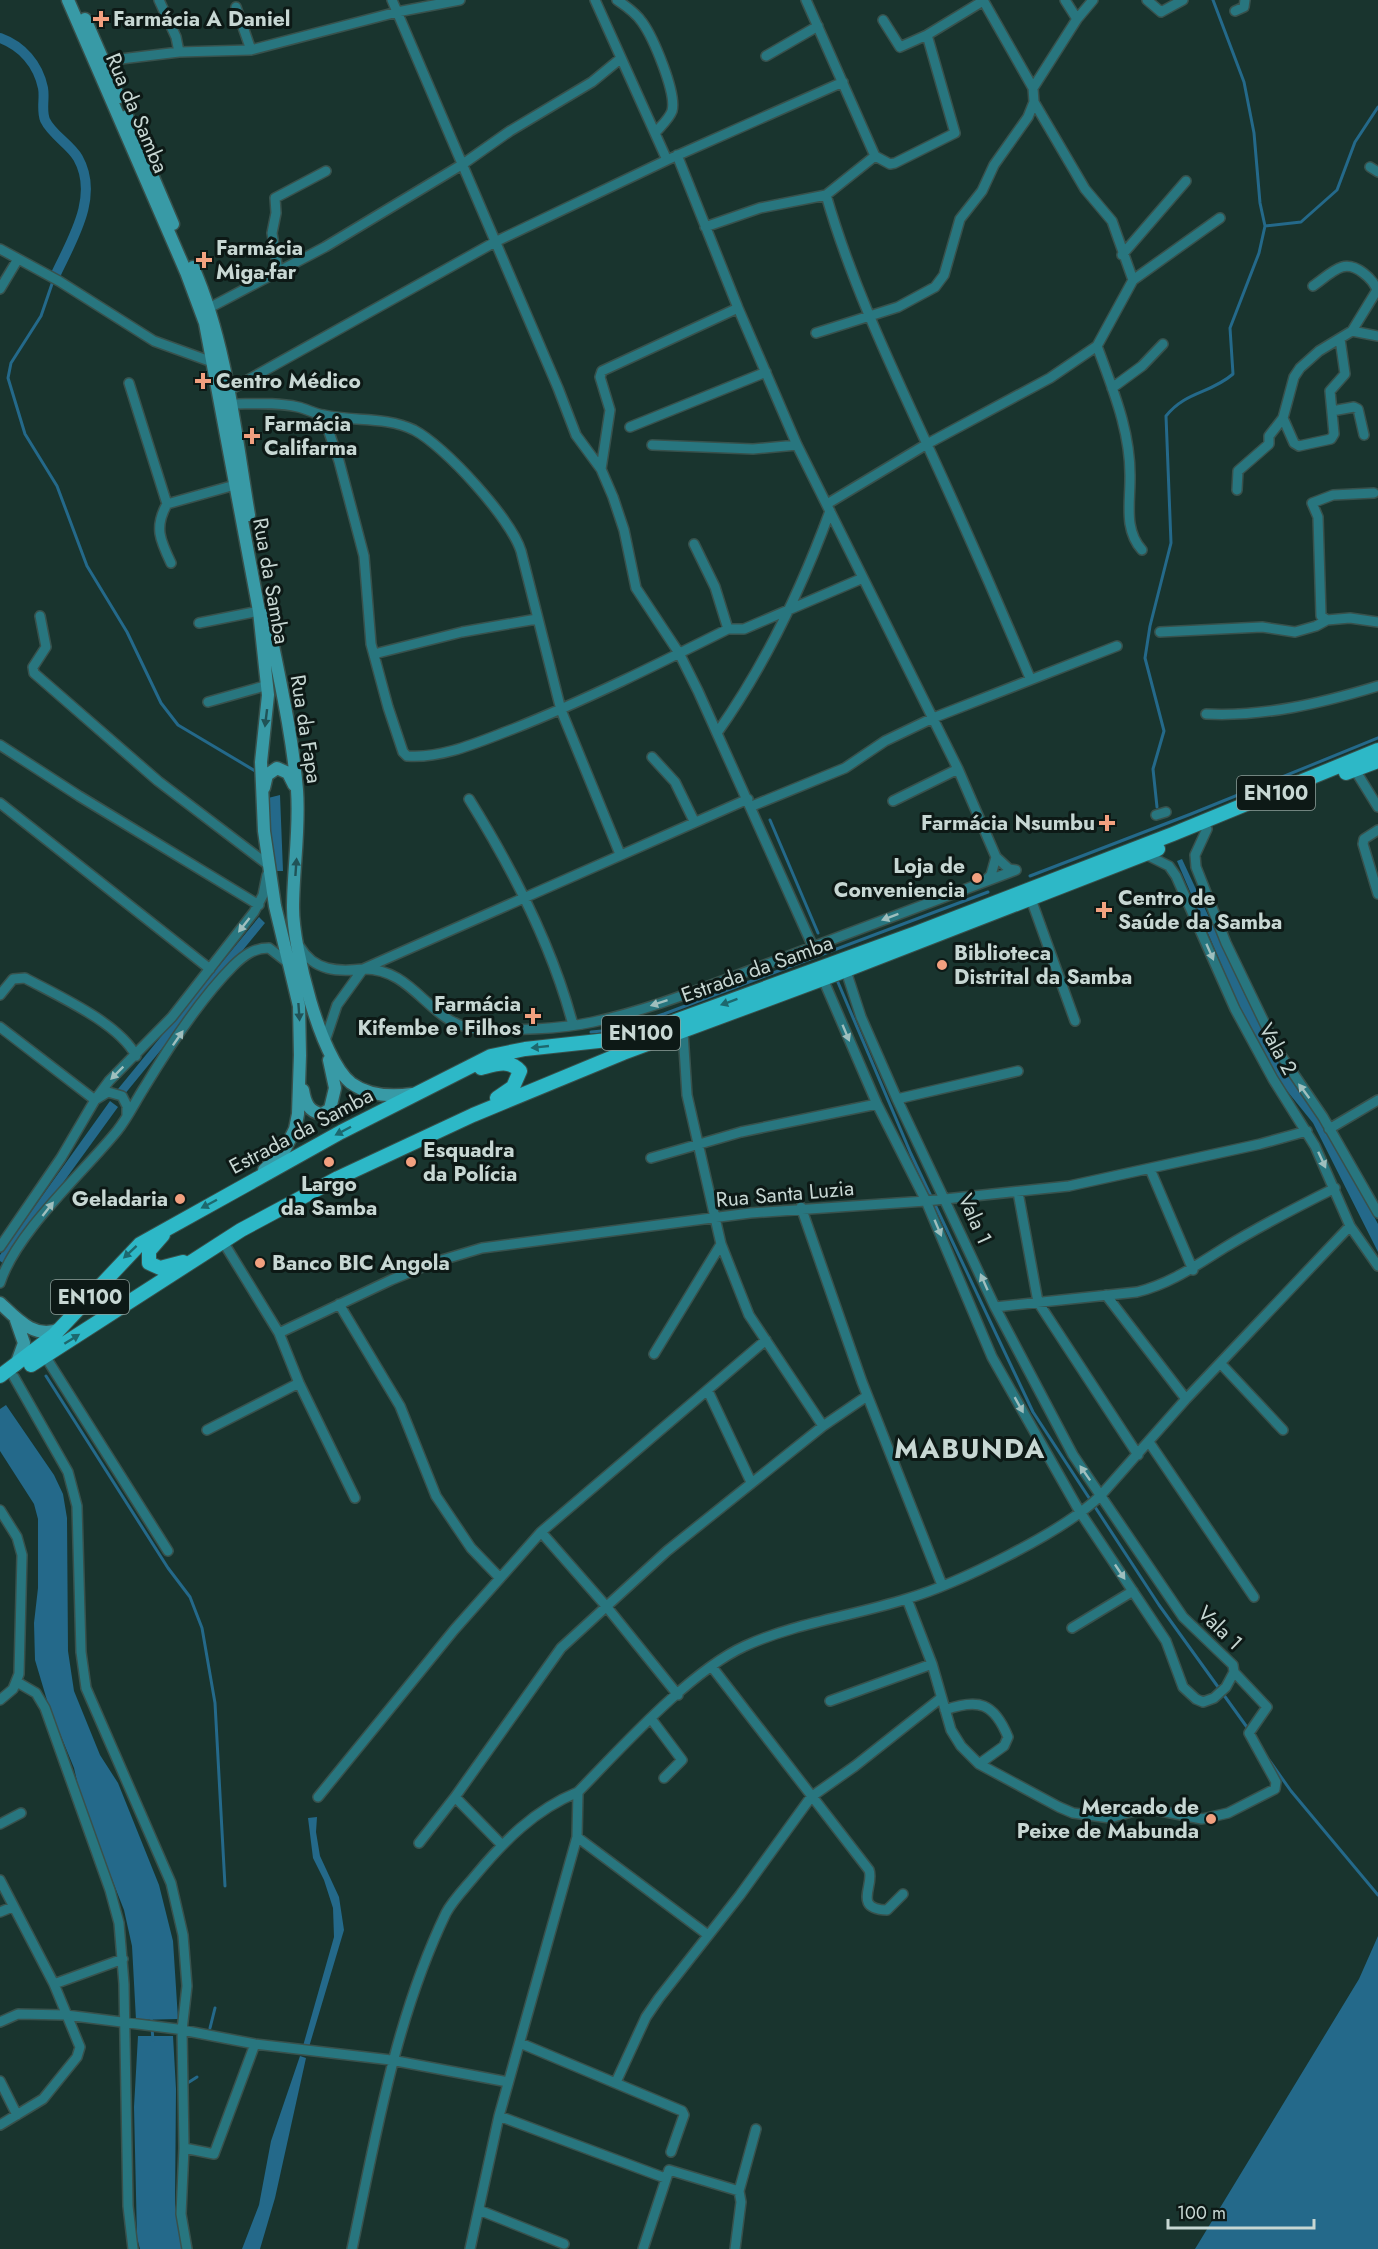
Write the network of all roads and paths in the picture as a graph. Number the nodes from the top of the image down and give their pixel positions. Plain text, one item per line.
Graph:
1 (68, 0) edge
2 (76, 0) edge
3 (159, 0) edge
4 (392, 0) edge
5 (459, 0) edge
6 (595, 0) edge
7 (617, 0) edge
8 (806, 0) edge
9 (1065, 0) edge
10 (1093, 0) edge
11 (1147, 0) edge
12 (1183, 0) edge
13 (1245, 0) edge
14 (983, 1) edge
15 (236, 7) dead end
16 (1235, 10) dead end
17 (397, 12) junction
18 (1077, 19) junction
19 (883, 20) dead end
20 (818, 26) junction
21 (927, 35) junction
22 (251, 50) junction
23 (179, 52) junction
24 (766, 56) dead end
25 (620, 59) junction
26 (104, 62) junction
27 (843, 82) junction
28 (1033, 88) junction
29 (1034, 102) junction
30 (655, 133) junction
31 (677, 155) junction
32 (875, 156) junction
33 (667, 160) junction
34 (463, 164) junction
35 (326, 171) dead end
36 (1186, 181) dead end
37 (826, 195) junction
38 (1220, 218) dead end
39 (705, 227) junction
40 (495, 242) junction
41 (0, 249) edge
42 (1122, 255) junction
43 (18, 259) junction
44 (278, 271) junction
45 (1133, 280) junction
46 (1313, 286) dead end
47 (0, 290) edge
48 (209, 308) junction
49 (738, 308) junction
50 (868, 315) junction
51 (1352, 331) junction
52 (816, 333) dead end
53 (1378, 336) edge
54 (1340, 339) junction
55 (1162, 344) dead end
56 (1096, 346) junction
57 (214, 363) junction
58 (766, 372) junction
59 (129, 383) dead end
60 (1112, 388) junction
61 (228, 391) junction
62 (230, 404) junction
63 (1332, 411) junction
64 (323, 415) junction
65 (1283, 418) junction
66 (630, 427) dead end
67 (1364, 435) dead end
68 (927, 444) junction
69 (652, 445) dead end
70 (797, 445) junction
71 (601, 469) junction
72 (1330, 484) dead end
73 (235, 485) junction
74 (1238, 490) dead end
75 (1374, 494) dead end
76 (1333, 495) junction
77 (167, 504) junction
78 (829, 507) junction
79 (694, 544) dead end
80 (1142, 550) dead end
81 (171, 563) dead end
82 (863, 578) junction
83 (259, 611) junction
84 (789, 611) junction
85 (40, 616) dead end
86 (537, 619) junction
87 (1327, 620) junction
88 (1378, 622) edge
89 (199, 623) dead end
90 (728, 629) junction
91 (1160, 633) dead end
92 (1117, 646) dead end
93 (678, 653) junction
94 (374, 654) junction
95 (1030, 678) junction
96 (268, 685) junction
97 (1378, 686) edge
98 (208, 702) dead end
99 (561, 710) junction
100 (1206, 714) dead end
101 (933, 718) junction
102 (717, 733) junction
103 (0, 746) edge
104 (1378, 750) edge
105 (652, 757) dead end
106 (1378, 761) edge
107 (958, 769) junction
108 (1355, 770) junction
109 (469, 799) dead end
110 (893, 801) dead end
111 (750, 802) junction
112 (0, 803) edge
113 (298, 807) junction
114 (1378, 807) edge
115 (264, 811) junction
116 (1166, 812) dead end
117 (1156, 815) dead end
118 (694, 821) junction
119 (1207, 829) junction
120 (1378, 830) edge
121 (620, 854) junction
122 (1145, 854) junction
123 (996, 857) junction
124 (266, 858) junction
125 (984, 882) junction
126 (1378, 894) edge
127 (523, 896) junction
128 (1031, 899) junction
129 (259, 905) junction
130 (294, 925) junction
131 (813, 947) junction
132 (210, 969) junction
133 (363, 969) junction
134 (846, 971) junction
135 (293, 975) junction
136 (823, 979) junction
137 (0, 995) edge
138 (1075, 1022) dead end
139 (573, 1025) junction
140 (0, 1027) edge
141 (683, 1032) junction
142 (326, 1041) junction
143 (300, 1055) junction
144 (136, 1056) junction
145 (1017, 1071) dead end
146 (455, 1074) junction
147 (416, 1094) junction
148 (897, 1099) junction
149 (95, 1100) junction
150 (1378, 1100) edge
151 (877, 1104) junction
152 (473, 1115) junction
153 (126, 1119) junction
154 (1329, 1129) junction
155 (1307, 1131) junction
156 (697, 1144) junction
157 (651, 1158) dead end
158 (1150, 1169) junction
159 (254, 1179) junction
160 (1335, 1188) junction
161 (1018, 1192) junction
162 (944, 1197) junction
163 (928, 1200) junction
164 (801, 1208) junction
165 (1378, 1213) edge
166 (715, 1219) junction
167 (179, 1220) junction
168 (1350, 1226) junction
169 (222, 1240) junction
170 (721, 1244) junction
171 (0, 1247) edge
172 (202, 1254) junction
173 (13, 1256) junction
174 (1378, 1266) edge
175 (0, 1267) edge
176 (1193, 1270) junction
177 (0, 1283) edge
178 (1106, 1294) junction
179 (1038, 1302) junction
180 (0, 1303) edge
181 (339, 1304) junction
182 (995, 1307) junction
183 (15, 1316) junction
184 (61, 1328) junction
185 (279, 1333) junction
186 (766, 1340) junction
187 (654, 1354) dead end
188 (45, 1356) junction
189 (1221, 1364) junction
190 (6, 1377) edge
191 (299, 1383) junction
192 (708, 1391) junction
193 (867, 1396) junction
194 (1186, 1400) junction
195 (823, 1426) junction
196 (207, 1430) dead end
197 (1282, 1430) dead end
198 (1149, 1442) junction
199 (1138, 1455) junction
200 (751, 1482) junction
201 (355, 1498) dead end
202 (1099, 1498) junction
203 (0, 1510) edge
204 (1083, 1510) junction
205 (541, 1532) junction
206 (168, 1551) dead end
207 (499, 1576) junction
208 (942, 1585) junction
209 (1133, 1591) junction
210 (1254, 1597) dead end
211 (907, 1599) junction
212 (606, 1606) junction
213 (1072, 1628) dead end
214 (932, 1664) junction
215 (712, 1667) junction
216 (1233, 1672) junction
217 (17, 1682) junction
218 (678, 1695) junction
219 (941, 1698) junction
220 (0, 1700) edge
221 (830, 1701) dead end
222 (945, 1710) junction
223 (652, 1720) junction
224 (979, 1764) junction
225 (664, 1778) dead end
226 (578, 1792) junction
227 (318, 1797) dead end
228 (455, 1797) junction
229 (811, 1797) junction
230 (21, 1813) dead end
231 (0, 1824) edge
232 (577, 1837) junction
233 (419, 1843) dead end
234 (501, 1844) junction
235 (0, 1880) edge
236 (903, 1894) dead end
237 (12, 1907) junction
238 (0, 1912) edge
239 (708, 1935) junction
240 (123, 1959) junction
241 (54, 1984) junction
242 (66, 2015) junction
243 (0, 2022) edge
244 (124, 2024) junction
245 (179, 2030) junction
246 (520, 2043) junction
247 (255, 2044) junction
248 (391, 2060) junction
249 (0, 2081) edge
250 (508, 2082) junction
251 (616, 2082) junction
252 (17, 2115) junction
253 (499, 2116) junction
254 (0, 2125) edge
255 (756, 2129) dead end
256 (184, 2148) junction
257 (671, 2152) dead end
258 (665, 2178) junction
259 (739, 2191) junction
260 (479, 2210) junction
261 (564, 2244) dead end
262 (133, 2249) edge
263 (187, 2249) edge
264 (352, 2249) edge
265 (470, 2249) edge
266 (643, 2249) edge
267 (735, 2249) edge

1 - 57 main road, Rua da Samba
2 - 26 main road, Rua da Samba
3 - 23 street
4 - 17 street
5 - 17 street
6 - 25 street
7 - 30 street
8 - 20 street
9 - 18 street
10 - 18 street
11 - 12 street
13 - 16 street
14 - 21 street
14 - 28 street
15 - 22 street
17 - 22 street
17 - 34 street
18 - 28 street
19 - 21 street
20 - 24 street
20 - 27 street
21 - 32 street
22 - 23 street
23 - 26 street
25 - 30 street
25 - 34 street
26 - 48 main road, Rua da Samba
27 - 31 street
27 - 32 street
28 - 29 street
29 - 42 street
29 - 50 street
30 - 33 street
31 - 33 street
31 - 39 street
32 - 37 street
33 - 40 street
34 - 40 street
34 - 44 street
35 - 44 street
36 - 42 street
37 - 39 street
37 - 50 street
38 - 45 street
39 - 49 street
40 - 61 street
40 - 71 street
41 - 43 street
42 - 45 street
43 - 47 street
43 - 57 street
44 - 48 street
45 - 56 street
46 - 51 street
48 - 61 main road, Rua da Fapa
49 - 58 street
49 - 71 street
50 - 52 street
50 - 68 street
51 - 53 street
51 - 54 street
54 - 63 street
54 - 65 street
55 - 60 street
56 - 60 street
56 - 68 street
57 - 73 main road, Rua da Samba
58 - 66 street
58 - 70 street
59 - 77 street
60 - 80 street
61 - 62 main road, Rua da Fapa
62 - 64 street
62 - 113 main road, Rua da Fapa
63 - 65 street
63 - 67 street
64 - 86 street
64 - 94 street
65 - 74 street
68 - 78 street
68 - 95 street
69 - 70 street
70 - 78 street
71 - 93 street
72 - 76 street
73 - 77 street
73 - 83 main road, Rua da Samba
75 - 76 street
76 - 87 street
77 - 81 street
78 - 82 street
78 - 84 street
79 - 90 street
82 - 84 street
82 - 101 street
83 - 89 street
83 - 96 main road, Rua da Samba
84 - 90 street
84 - 102 street
85 - 124 street
86 - 94 street
86 - 99 street
87 - 88 street
87 - 91 street
90 - 93 street
92 - 95 street
93 - 99 street
93 - 102 street
94 - 99 street
95 - 101 street
96 - 98 street
96 -> 115 main road, Rua da Samba
97 - 100 street
99 - 121 street
101 - 107 street
101 - 111 street
102 - 111 street
103 - 129 street
104 -> 146 main road, Estrada da Samba / EN100
105 - 118 street
106 - 108 main road, Estrada da Samba / EN100
107 - 110 street
107 - 123 street
108 - 114 street
108 - 119 main road, Estrada da Samba / EN100
109 - 127 street
111 - 118 street
111 - 131 street
112 - 132 street
113 - 115 main road
130 -> 113 main road, Rua da Fapa
115 - 124 main road, Rua da Samba
116 - 117 street
118 - 121 street
119 - 122 main road, Estrada da Samba / EN100
154 -> 119 street, Vala 2
120 - 126 street
121 - 127 street
122 - 128 main road, Estrada da Samba / EN100
122 -> 155 street, Vala 2
123 - 125 street
123 - 125 street, Estrada da Samba
124 - 129 street
124 - 135 main road, Rua da Samba
125 -> 131 street, Estrada da Samba
127 - 133 street
127 - 139 street
128 - 134 main road, Estrada da Samba / EN100
128 - 138 street
129 -> 132 street
130 - 133 street, Estrada da Samba
130 - 142 main road, Rua da Fapa
131 -> 139 street, Estrada da Samba
132 - 144 street
133 - 139 street, Estrada da Samba
133 - 142 street
134 - 136 main road, Estrada da Samba / EN100
134 - 148 street, Vala 1
135 -> 143 main road, Rua da Samba
153 -> 135 street
136 - 141 main road, Estrada da Samba / EN100
136 -> 151 street, Vala 1
137 - 144 street
140 - 149 street
141 - 152 main road, Estrada da Samba / EN100
141 - 156 street
142 - 143 main road
142 - 147 main road, Rua da Fapa
143 - 159 main road, Rua da Samba
144 -> 149 street
145 - 148 street
146 - 147 main road, Estrada da Samba / EN100
146 - 152 main road
147 -> 159 main road, Estrada da Samba / EN100
148 - 162 street, Vala 1
149 - 153 street
149 - 171 street
150 - 154 street
151 - 156 street
151 - 163 street, Vala 1
152 - 169 main road, Estrada da Samba / EN100
173 -> 153 street
154 - 165 street, Vala 2
155 - 158 street, Rua Santa Luzia
155 -> 160 street, Vala 2
156 - 157 street
156 - 166 street
158 - 161 street, Rua Santa Luzia
158 - 176 street
159 -> 167 main road, Estrada da Samba / EN100
160 - 168 street, Vala 2
160 - 176 street
161 - 162 street, Rua Santa Luzia
161 - 179 street
162 - 163 street, Rua Santa Luzia
182 -> 162 street, Vala 1
163 - 164 street, Rua Santa Luzia
163 -> 204 street, Vala 1
164 - 166 street, Rua Santa Luzia
164 - 193 street
166 - 170 street
166 - 181 street, Rua Santa Luzia
167 - 172 main road
167 -> 184 main road, Estrada da Samba / EN100
168 - 174 street, Vala 2
168 - 189 street
169 - 172 main road, Estrada da Samba / EN100
169 - 185 street
170 - 186 street
170 - 187 street
188 -> 172 main road, Estrada da Samba / EN100
173 - 175 street
173 - 177 street
176 - 178 street
178 - 179 street
178 - 194 street
179 - 182 street
179 - 199 street
180 - 183 main road
181 - 185 street, Rua Santa Luzia
181 - 207 street
202 -> 182 street, Vala 1
183 - 184 main road
183 - 190 main road
184 - 190 main road, Estrada da Samba / EN100
185 - 191 street
186 - 192 street
186 - 195 street
188 - 190 main road, Estrada da Samba / EN100
188 - 206 street
189 - 194 street
189 - 197 street
190 - 245 street
191 - 196 street
191 - 201 street
192 - 200 street
192 - 205 street
193 - 195 street
193 - 208 street
194 - 198 street
195 - 200 street
198 - 199 street
198 - 210 street
199 - 202 street
200 - 212 street
202 - 204 street
202 - 216 street, Vala 1
203 - 217 street
204 - 208 street
204 -> 209 street, Vala 1
205 - 207 street
205 - 212 street
207 - 227 street
208 - 211 street
209 - 213 street
209 - 216 street, Vala 1
211 - 214 street
211 - 215 street
212 - 218 street
212 - 228 street
214 - 219 street
214 - 221 street
215 - 218 street
215 - 229 street
216 - 224 street
217 - 220 street
217 - 240 street
218 - 223 street
219 - 222 street
219 - 229 street
222 - 224 street
222 - 224 street
223 - 225 street
223 - 226 street
226 - 232 street
226 - 234 street
228 - 233 street
228 - 234 street
229 - 236 street
229 - 239 street
230 - 231 street
232 - 239 street
232 - 246 street
234 - 248 street
235 - 237 street
237 - 238 street
237 - 241 street
239 - 251 street
240 - 241 street
240 - 244 street
241 - 242 street
242 - 243 street
242 - 244 street
242 - 252 street
244 - 245 street
244 - 262 street
245 - 247 street
245 - 256 street
246 - 250 street
246 - 251 street
247 - 248 street
247 - 256 street
248 - 250 street
248 - 264 street
249 - 252 street
250 - 253 street
251 - 257 street
252 - 254 street
253 - 258 street
253 - 260 street
255 - 259 street
256 - 263 street
258 - 259 street
258 - 266 street
259 - 267 street
260 - 261 street
260 - 265 street

